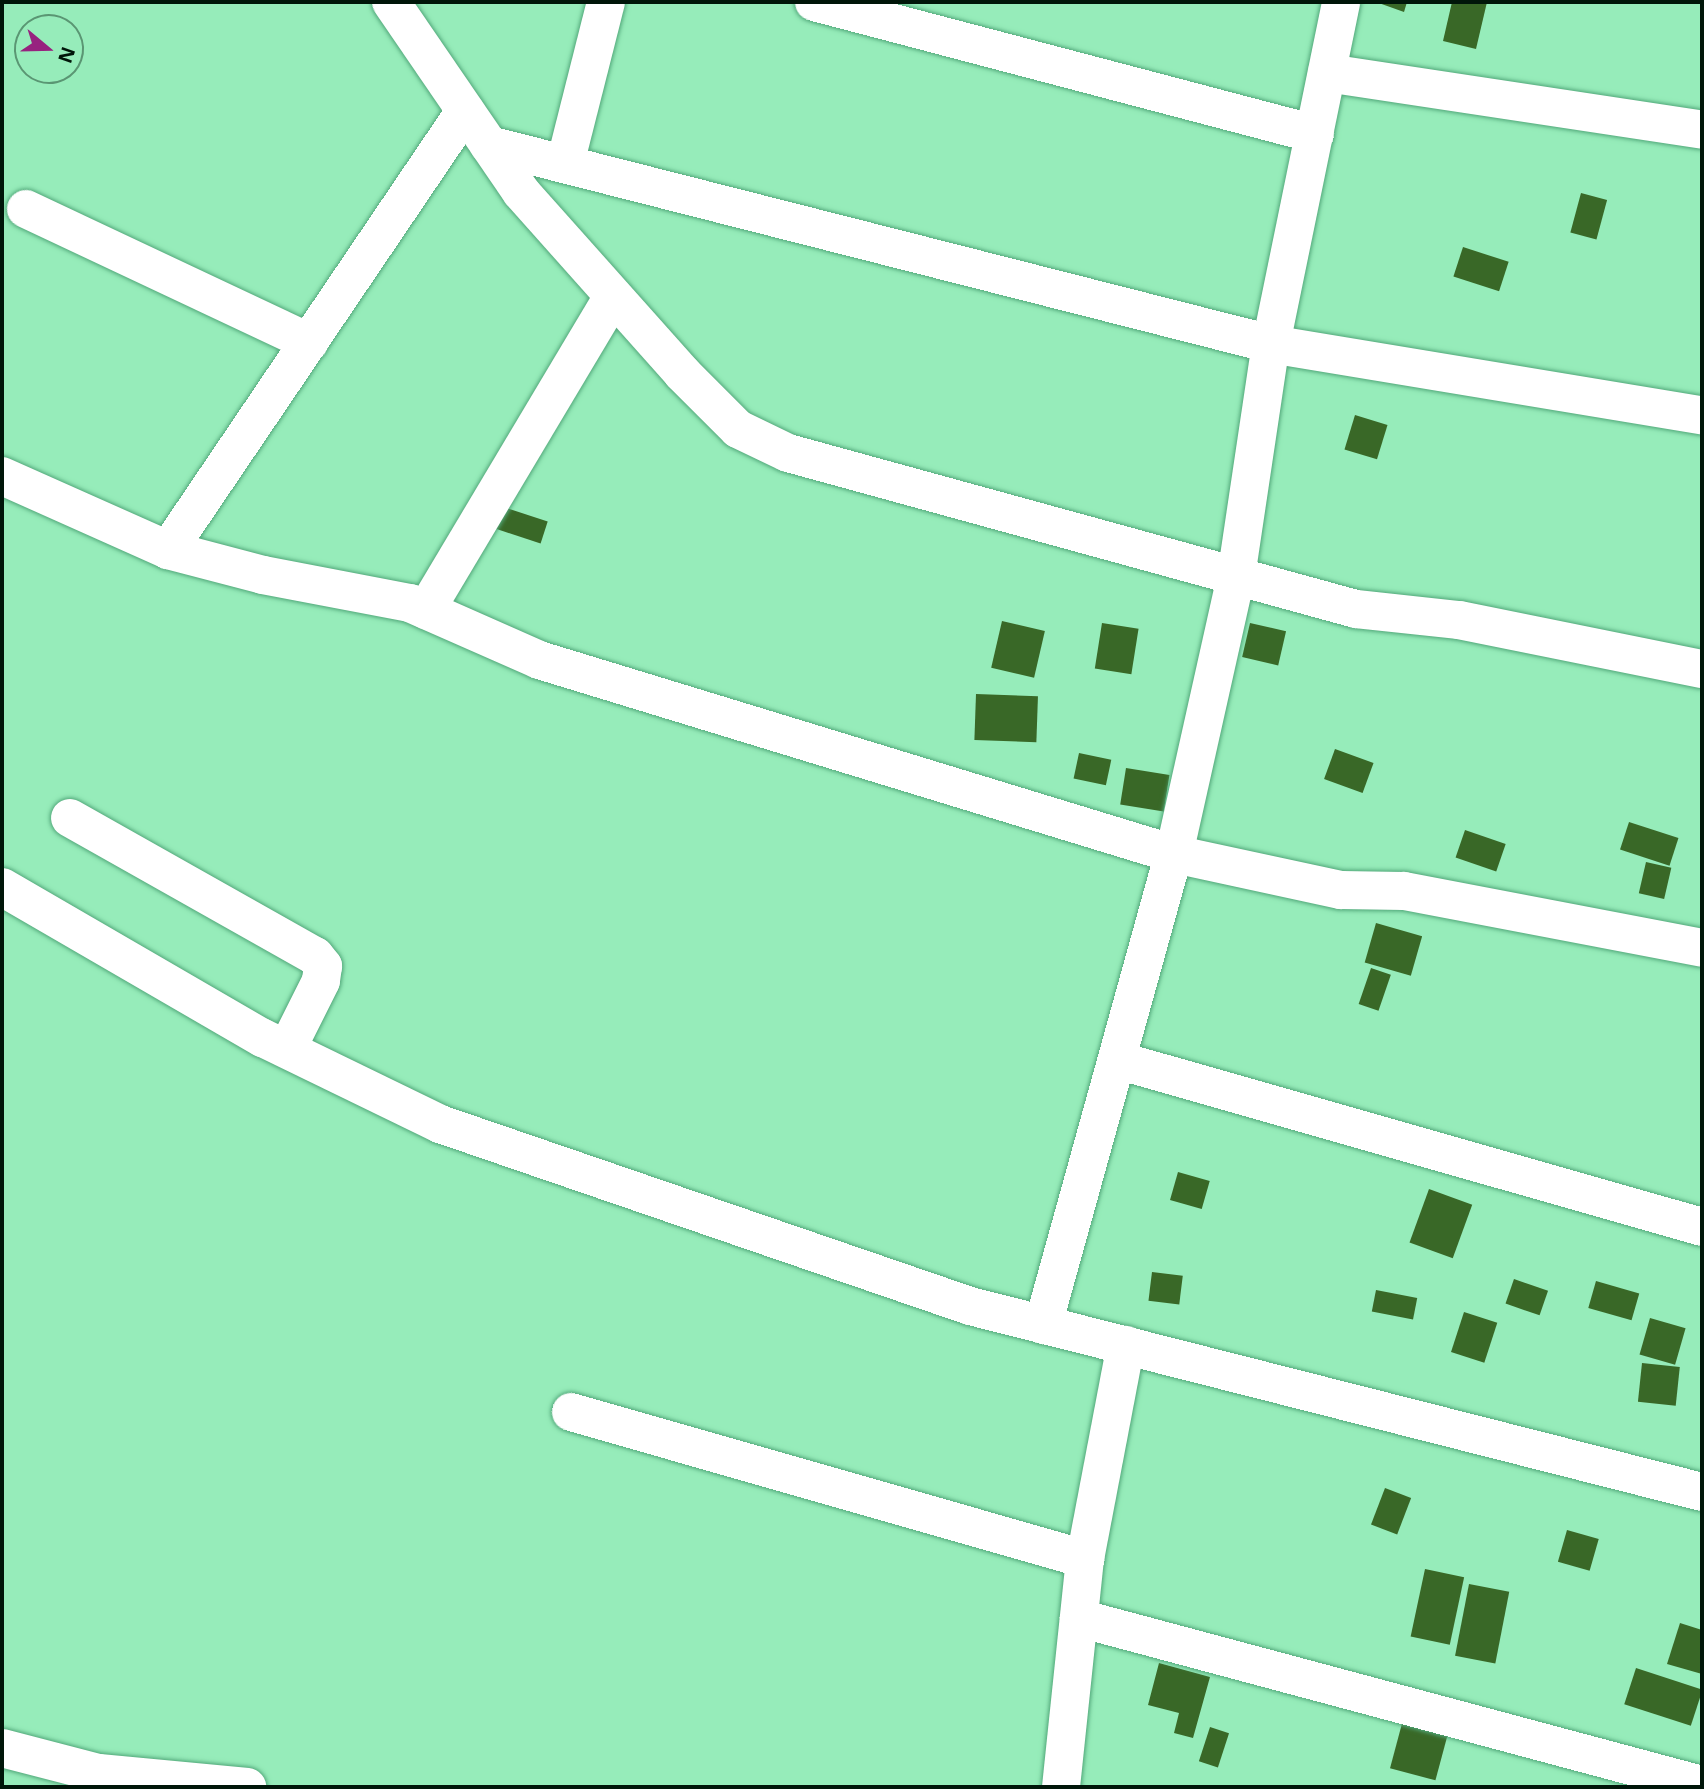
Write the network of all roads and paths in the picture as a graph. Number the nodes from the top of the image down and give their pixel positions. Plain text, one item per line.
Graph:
1 (391, 2) edge
2 (606, 2) edge
3 (814, 2) edge
4 (1342, 2) edge
5 (1327, 73) junction
6 (466, 111) junction
7 (1702, 130) edge
8 (1315, 134) junction
9 (489, 145) junction
10 (565, 164) junction
11 (26, 209) dead end
12 (613, 296) junction
13 (309, 342) junction
14 (1271, 344) junction
15 (1702, 415) edge
16 (2, 476) edge
17 (168, 550) junction
18 (1236, 577) junction
19 (426, 610) junction
20 (1702, 669) edge
21 (69, 818) dead end
22 (1174, 854) junction
23 (2, 887) edge
24 (1702, 948) edge
25 (287, 1049) junction
26 (1117, 1060) junction
27 (1702, 1227) edge
28 (1043, 1325) junction
29 (1126, 1345) junction
30 (571, 1412) dead end
31 (1702, 1492) edge
32 (1085, 1559) junction
33 (1079, 1618) junction
34 (2, 1748) edge
35 (1702, 1785) edge
36 (247, 1787) edge
37 (1061, 1787) edge

1 - 6 street
2 - 10 street
3 - 8 street
4 - 5 street
5 - 7 street
5 - 8 street
6 - 9 street
6 - 13 street
8 - 14 street
9 - 10 street
9 - 12 street
10 - 14 street
11 - 13 street
12 - 18 street
12 - 19 street
13 - 17 street
14 - 15 street
14 - 18 street
16 - 17 street
17 - 19 street
18 - 20 street
18 - 22 street
19 - 22 street
21 - 25 street
22 - 24 street
22 - 26 street
23 - 25 street
25 - 28 street
26 - 27 street
26 - 28 street
28 - 29 street
29 - 31 street
29 - 32 street
30 - 32 street
32 - 33 street
33 - 35 street
33 - 37 street
34 - 36 street

